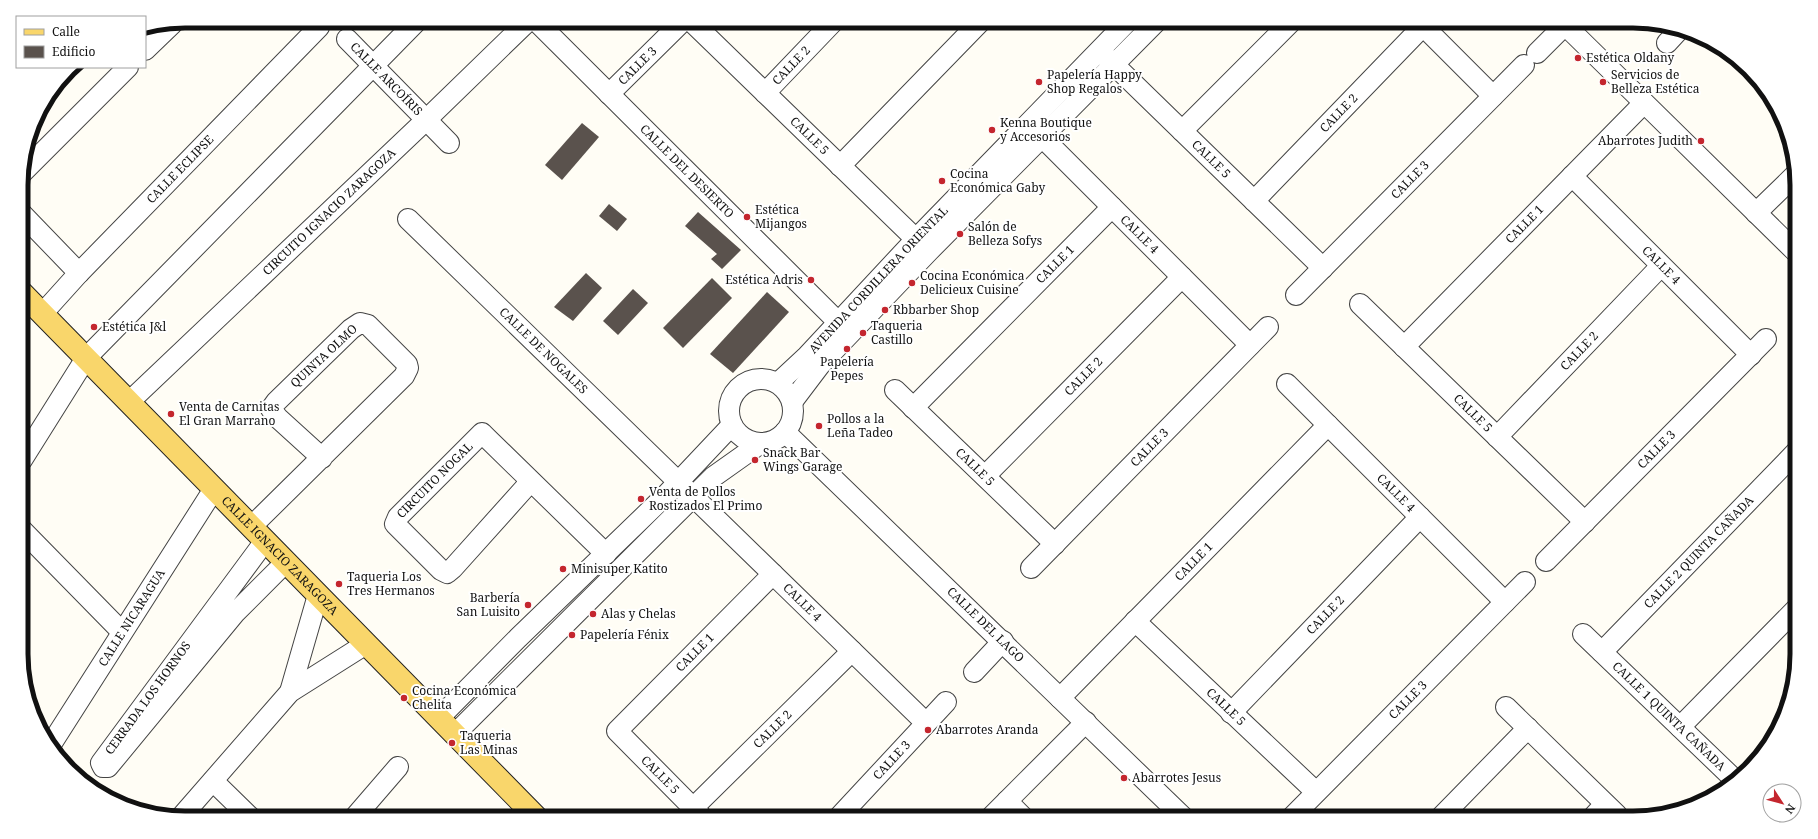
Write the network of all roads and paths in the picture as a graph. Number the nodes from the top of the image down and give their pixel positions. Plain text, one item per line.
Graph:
1 (312, 28) edge
2 (410, 28) edge
3 (521, 28) edge
4 (543, 28) edge
5 (676, 28) edge
6 (698, 28) edge
7 (827, 28) edge
8 (974, 28) edge
9 (1121, 28) edge
10 (1149, 28) edge
11 (1285, 28) edge
12 (1416, 28) edge
13 (1424, 28) edge
14 (1558, 28) edge
15 (1568, 28) edge
16 (167, 29) edge
17 (347, 39) dead end
18 (146, 49) edge
19 (1100, 50) junction
20 (1114, 64) junction
21 (373, 65) junction
22 (127, 68) edge
23 (765, 93) junction
24 (609, 94) junction
25 (1493, 96) junction
26 (1644, 103) junction
27 (426, 120) junction
28 (1036, 130) junction
29 (1182, 131) junction
30 (449, 143) dead end
31 (29, 166) edge
32 (840, 166) junction
33 (1572, 176) junction
34 (1790, 180) edge
35 (1254, 201) junction
36 (1112, 207) junction
37 (1756, 213) junction
38 (28, 219) edge
39 (408, 219) dead end
40 (922, 245) junction
41 (1790, 246) edge
42 (1662, 266) junction
43 (1323, 268) junction
44 (79, 273) junction
45 (1182, 277) junction
46 (1296, 295) dead end
47 (28, 299) edge
48 (1360, 304) dead end
49 (42, 314) junction
50 (838, 322) junction
51 (1268, 327) dead end
52 (1766, 339) dead end
53 (1250, 346) junction
54 (1404, 347) junction
55 (1751, 355) junction
56 (86, 358) junction
57 (778, 383) junction
58 (1287, 384) dead end
59 (895, 390) dead end
60 (129, 402) junction
61 (792, 402) junction
62 (913, 408) junction
63 (1328, 424) junction
64 (732, 425) junction
65 (785, 432) junction
66 (1497, 437) junction
67 (761, 443) junction
68 (28, 450) edge
69 (322, 458) junction
70 (1790, 458) edge
71 (984, 476) junction
72 (532, 481) junction
73 (678, 482) junction
74 (214, 489) junction
75 (693, 497) junction
76 (1420, 517) junction
77 (1585, 522) junction
78 (258, 534) junction
79 (28, 536) edge
80 (1055, 544) junction
81 (606, 554) junction
82 (1546, 561) dead end
83 (286, 562) junction
84 (1031, 568) dead end
85 (773, 574) junction
86 (1525, 582) dead end
87 (318, 595) junction
88 (1505, 602) junction
89 (228, 606) junction
90 (1790, 615) edge
91 (1135, 621) junction
92 (122, 632) junction
93 (1583, 634) dead end
94 (518, 638) junction
95 (1004, 641) junction
96 (366, 644) junction
97 (852, 651) junction
98 (1602, 652) junction
99 (534, 655) junction
100 (974, 672) dead end
101 (290, 692) junction
102 (1060, 698) junction
103 (946, 702) dead end
104 (1506, 707) dead end
105 (1231, 713) junction
106 (439, 718) junction
107 (1086, 722) junction
108 (926, 723) junction
109 (1528, 728) junction
110 (1680, 728) junction
111 (617, 731) joint
112 (455, 734) junction
113 (54, 740) edge
114 (398, 767) dead end
115 (1732, 777) edge
116 (213, 781) junction
117 (1316, 792) junction
118 (1007, 801) junction
119 (186, 811) edge
120 (245, 811) edge
121 (360, 811) edge
122 (531, 811) edge
123 (696, 811) edge
124 (700, 811) edge
125 (844, 811) edge
126 (997, 811) edge
127 (1017, 811) edge
128 (1177, 811) edge
129 (1298, 811) edge
130 (1447, 811) edge
131 (1603, 811) edge

1 - 44 street, CALLE ECLIPSE
2 - 21 street
3 - 27 street, CIRCUITO IGNACIO ZARAGOZA
4 - 24 street, CALLE DEL DESIERTO
5 - 24 street, CALLE 3
6 - 23 street, CALLE 5
7 - 23 street, CALLE 2
8 - 32 street
9 - 19 street, AVENIDA CORDILLERA ORIENTAL
10 - 20 street, AVENIDA CORDILLERA ORIENTAL
11 - 29 street
12 - 35 street, CALLE 2
13 - 25 street
14 - 25 street, CALLE 3
15 - 26 street
16 - 18 street
17 - 21 street, CALLE ARCOÍRIS
19 - 20 street, CALLE 5
19 - 28 street, AVENIDA CORDILLERA ORIENTAL
20 - 28 street, AVENIDA CORDILLERA ORIENTAL
20 - 29 street, CALLE 5
21 - 27 street, CALLE ARCOÍRIS
21 - 56 street
22 - 31 street
23 - 32 street, CALLE 5
24 - 50 street, CALLE DEL DESIERTO
25 - 43 street, CALLE 3
26 - 33 street, CALLE 1
26 - 37 street
27 - 30 street, CALLE ARCOÍRIS
27 - 60 street, CIRCUITO IGNACIO ZARAGOZA
28 - 36 street, CALLE 4
28 - 40 street, AVENIDA CORDILLERA ORIENTAL
29 - 35 street, CALLE 5
32 - 40 street, CALLE 5
33 - 42 street, CALLE 4
33 - 54 street, CALLE 1
34 - 37 street
35 - 43 street, CALLE 5
36 - 45 street, CALLE 4
36 - 62 street, CALLE 1
37 - 41 street
38 - 44 street
39 - 73 street, CALLE DE NOGALES
40 - 50 street, AVENIDA CORDILLERA ORIENTAL
40 - 61 street, AVENIDA CORDILLERA ORIENTAL
42 - 55 street, CALLE 4
42 - 66 street, CALLE 2
43 - 46 street, CALLE 3
44 - 49 street, CALLE ECLIPSE
45 - 53 street, CALLE 4
45 - 71 street, CALLE 2
47 - 49 main road, CALLE IGNACIO ZARAGOZA
48 - 54 street, CALLE 5
49 - 56 main road, CALLE IGNACIO ZARAGOZA
50 - 57 street, AVENIDA CORDILLERA ORIENTAL
51 - 53 street, CALLE 3
52 - 55 street, CALLE 3
53 - 80 street, CALLE 3
54 - 66 street, CALLE 5
55 - 77 street, CALLE 3
56 - 60 main road, CALLE IGNACIO ZARAGOZA
56 - 68 street
57 - 61 street
57 - 64 street
58 - 63 street, CALLE 4
59 - 62 street, CALLE 5
60 - 74 main road, CALLE IGNACIO ZARAGOZA
61 - 65 street
62 - 71 street, CALLE 5
63 - 76 street, CALLE 4
63 - 91 street, CALLE 1
64 - 67 street
64 - 73 street
65 - 67 street
65 - 95 street, CALLE DEL LAGO
66 - 77 street, CALLE 5
67 - 75 street
69 - 69 street, QUINTA OLMO
69 - 78 street, QUINTA OLMO
70 - 98 street, CALLE 2 QUINTA CAÑADA
71 - 80 street, CALLE 5
72 - 72 street, CIRCUITO NOGAL
72 - 81 street, CIRCUITO NOGAL
73 - 75 street, CALLE 4
73 - 81 street
74 - 78 main road, CALLE IGNACIO ZARAGOZA
74 - 92 street, CALLE NICARAGUA
75 - 85 street, CALLE 4
75 - 99 street
76 - 88 street, CALLE 4
76 - 105 street, CALLE 2
77 - 82 street, CALLE 3
78 - 83 main road, CALLE IGNACIO ZARAGOZA
78 - 89 street, CERRADA LOS HORNOS
79 - 92 street
80 - 84 street, CALLE 3
81 - 94 street
83 - 87 main road, CALLE IGNACIO ZARAGOZA
83 - 89 street, CERRADA LOS HORNOS
85 - 97 street, CALLE 4
85 - 111 street, CALLE 1
86 - 88 street, CALLE 3
87 - 96 main road, CALLE IGNACIO ZARAGOZA
87 - 101 street
88 - 117 street, CALLE 3
89 - 89 street, CERRADA LOS HORNOS
90 - 110 street
91 - 102 street, CALLE 1
91 - 105 street, CALLE 5
92 - 113 street, CALLE NICARAGUA
93 - 98 street, CALLE 1 QUINTA CAÑADA
94 - 99 street
94 - 106 street
95 - 100 street
95 - 102 street, CALLE DEL LAGO
96 - 101 street
96 - 106 main road, CALLE IGNACIO ZARAGOZA
97 - 108 street, CALLE 4
97 - 124 street, CALLE 2
98 - 110 street, CALLE 1 QUINTA CAÑADA
99 - 112 street
101 - 116 street
102 - 107 street, CALLE DEL LAGO
103 - 108 street, CALLE 3
104 - 109 street
105 - 117 street, CALLE 5
106 - 112 main road, CALLE IGNACIO ZARAGOZA
107 - 118 street
107 - 128 street, CALLE DEL LAGO
108 - 125 street, CALLE 3
109 - 130 street
109 - 131 street
110 - 115 street, CALLE 1 QUINTA CAÑADA
111 - 123 street, CALLE 5
112 - 122 main road, CALLE IGNACIO ZARAGOZA
114 - 121 street
116 - 119 street
116 - 120 street
117 - 129 street, CALLE 3
118 - 126 street
118 - 127 street

